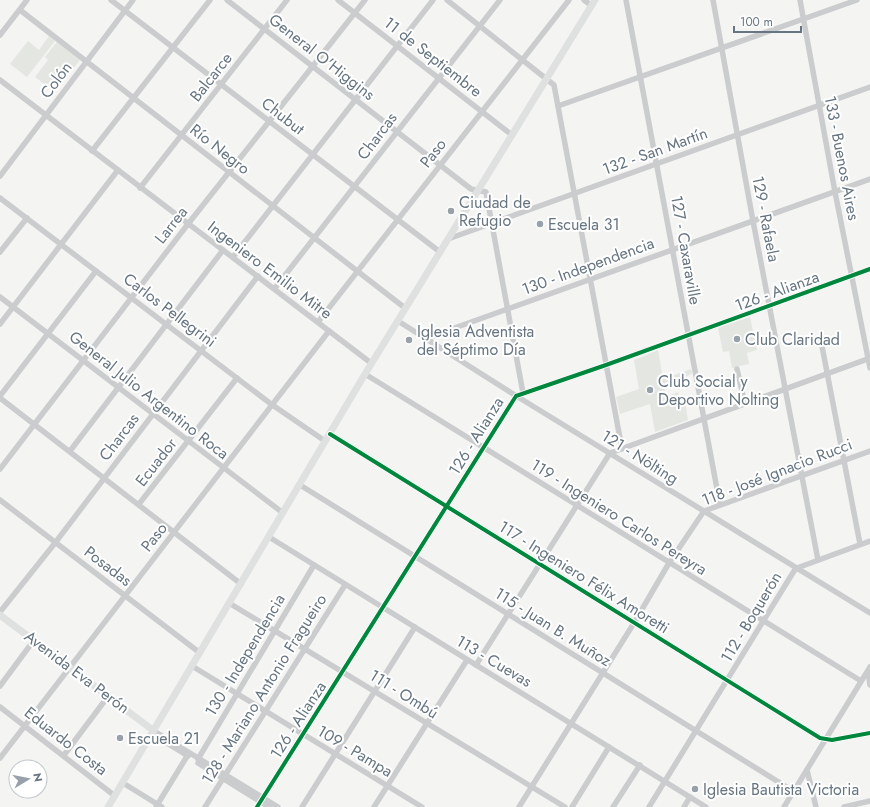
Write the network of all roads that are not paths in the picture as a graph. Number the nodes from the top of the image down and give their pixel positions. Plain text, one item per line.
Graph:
1 (27, 0) edge
2 (111, 0) edge
3 (133, 0) edge
4 (210, 0) edge
5 (227, 0) edge
6 (287, 0) edge
7 (338, 0) edge
8 (365, 0) edge
9 (433, 0) edge
10 (447, 0) edge
11 (500, 0) edge
12 (569, 0) edge
13 (584, 0) edge
14 (626, 0) edge
15 (713, 0) edge
16 (800, 0) edge
17 (857, 0) edge
18 (593, 3) edge
19 (20, 10) junction
20 (125, 11) junction
21 (355, 13) junction
22 (804, 19) junction
23 (479, 26) junction
24 (265, 29) junction
25 (0, 35) edge
26 (398, 46) junction
27 (173, 48) junction
28 (722, 49) junction
29 (521, 60) junction
30 (86, 62) junction
31 (313, 66) junction
32 (640, 77) junction
33 (439, 78) junction
34 (547, 78) junction
35 (0, 80) edge
36 (221, 85) junction
37 (870, 87) edge
38 (133, 99) junction
39 (355, 99) junction
40 (558, 106) junction
41 (819, 106) junction
42 (482, 111) junction
43 (46, 114) junction
44 (270, 121) junction
45 (397, 131) junction
46 (181, 135) junction
47 (512, 135) junction
48 (738, 135) junction
49 (92, 151) junction
50 (312, 154) junction
51 (440, 164) junction
52 (656, 164) junction
53 (118, 170) junction
54 (230, 172) junction
55 (0, 176) edge
56 (870, 179) edge
57 (140, 188) junction
58 (354, 188) junction
59 (478, 190) junction
60 (835, 192) junction
61 (575, 193) junction
62 (0, 198) edge
63 (272, 206) junction
64 (27, 218) junction
65 (397, 220) junction
66 (753, 221) junction
67 (188, 224) junction
68 (492, 224) junction
69 (313, 238) junction
70 (448, 239) junction
71 (61, 243) junction
72 (223, 250) junction
73 (673, 250) junction
74 (0, 252) edge
75 (440, 252) junction
76 (232, 257) junction
77 (96, 270) junction
78 (870, 270) edge
79 (357, 272) junction
80 (258, 276) junction
81 (852, 276) junction
82 (590, 279) junction
83 (275, 288) junction
84 (132, 297) junction
85 (0, 298) edge
86 (770, 306) junction
87 (12, 307) junction
88 (405, 308) junction
89 (508, 308) junction
90 (398, 321) junction
91 (318, 322) junction
92 (0, 324) edge
93 (167, 324) junction
94 (329, 330) junction
95 (48, 333) junction
96 (688, 336) junction
97 (428, 339) junction
98 (821, 341) dead end
99 (201, 351) junction
100 (869, 359) edge
101 (83, 361) junction
102 (371, 363) junction
103 (606, 365) junction
104 (870, 368) edge
105 (737, 369) dead end
106 (365, 374) junction
107 (827, 374) junction
108 (237, 378) junction
109 (118, 388) junction
110 (785, 390) junction
111 (523, 393) junction
112 (516, 396) junction
113 (0, 397) edge
114 (271, 404) junction
115 (745, 404) junction
116 (153, 414) junction
117 (704, 420) junction
118 (34, 424) junction
119 (330, 434) junction
120 (325, 441) junction
121 (188, 442) junction
122 (483, 448) junction
123 (622, 449) junction
124 (870, 450) edge
125 (70, 451) junction
126 (610, 453) junction
127 (843, 460) junction
128 (0, 468) edge
129 (223, 468) junction
130 (802, 476) junction
131 (105, 478) junction
132 (300, 485) junction
133 (0, 500) edge
134 (139, 504) junction
135 (720, 505) junction
136 (446, 506) junction
137 (576, 506) junction
138 (704, 511) junction
139 (283, 513) junction
140 (175, 532) junction
141 (269, 537) junction
142 (870, 541) edge
143 (55, 543) junction
144 (860, 544) junction
145 (416, 557) junction
146 (818, 560) junction
147 (669, 563) junction
148 (314, 565) junction
149 (539, 565) junction
150 (797, 568) junction
151 (241, 584) junction
152 (345, 584) junction
153 (125, 596) junction
154 (229, 603) junction
155 (384, 608) junction
156 (870, 613) edge
157 (0, 615) edge
158 (508, 615) junction
159 (763, 622) junction
160 (634, 623) junction
161 (415, 628) junction
162 (275, 630) junction
163 (33, 641) junction
164 (306, 648) junction
165 (200, 653) junction
166 (467, 660) junction
167 (476, 665) junction
168 (192, 666) junction
169 (68, 668) junction
170 (869, 669) edge
171 (343, 672) junction
172 (603, 673) junction
173 (869, 679) edge
174 (728, 680) junction
175 (861, 682) junction
176 (870, 685) edge
177 (0, 686) edge
178 (375, 690) junction
179 (237, 692) junction
180 (108, 697) junction
181 (0, 707) edge
182 (266, 711) junction
183 (427, 723) junction
184 (572, 723) junction
185 (25, 726) junction
186 (696, 731) junction
187 (153, 733) junction
188 (870, 733) edge
189 (303, 734) junction
190 (826, 740) junction
191 (609, 747) junction
192 (188, 754) junction
193 (336, 754) junction
194 (64, 755) junction
195 (0, 758) edge
196 (198, 759) junction
197 (640, 765) junction
198 (807, 770) junction
199 (224, 777) junction
200 (665, 781) junction
201 (123, 783) junction
202 (387, 786) junction
203 (532, 787) junction
204 (793, 791) junction
205 (115, 796) junction
206 (690, 797) junction
207 (870, 801) edge
208 (260, 802) edge
209 (158, 806) edge
210 (108, 807) edge
211 (205, 807) edge
212 (269, 807) edge
213 (278, 807) edge
214 (302, 807) edge
215 (374, 807) edge
216 (422, 807) edge
217 (519, 807) edge
218 (565, 807) edge
219 (572, 807) edge
220 (614, 807) edge
221 (649, 807) edge
222 (684, 807) edge
223 (706, 807) edge
224 (784, 807) edge
225 (816, 807) edge
226 (844, 807) edge

1 - 19 street
2 - 20 street, Chubut
3 - 20 street, Colón
4 - 27 street
5 - 24 street, General O'Higgins
6 - 24 street, Balcarce
7 - 21 street, 11 de Septiembre
8 - 21 street, Larrea
9 - 26 street
10 - 23 street
11 - 23 street, Charcas
12 - 29 street, Paso
13 - 18 street
14 - 32 street, 127 - Caxaraville
15 - 28 street, 129 - Rafaela
16 - 22 street, 133 - Buenos Aires
17 - 22 street
18 - 34 main road
19 - 25 street
19 - 30 street, Río Negro
20 - 27 street, Chubut
20 - 30 street, Colón
21 - 26 street, 11 de Septiembre
21 - 31 street, Larrea
22 - 28 street
22 - 41 street, 133 - Buenos Aires
23 - 29 street
23 - 33 street, Charcas
24 - 31 street, General O'Higgins
24 - 36 street, Balcarce
26 - 33 street, 11 de Septiembre
26 - 39 street
27 - 36 street, Chubut
27 - 38 street
28 - 32 street
28 - 48 street, 129 - Rafaela
29 - 34 street
29 - 42 street, Paso
30 - 38 street, Río Negro
30 - 43 street, Colón
31 - 39 street, General O'Higgins
31 - 44 street, Larrea
32 - 40 street
32 - 52 street, 127 - Caxaraville
33 - 42 street, 11 de Septiembre
33 - 45 street, Charcas
34 - 40 street
34 - 47 main road
35 - 43 street, Ingeniero Emilio Mitre
36 - 44 street, Chubut
36 - 46 street, Balcarce
37 - 41 street, 132 - San Martín
38 - 46 street, Río Negro
38 - 49 street
39 - 45 street, General O'Higgins
39 - 50 street
40 - 61 street
41 - 48 street, 132 - San Martín
41 - 60 street, 133 - Buenos Aires
42 - 47 street, 11 de Septiembre
42 - 51 street, Paso
43 - 49 street, Ingeniero Emilio Mitre
43 - 55 street, Colón
44 - 50 street, Chubut
44 - 54 street, Larrea
45 - 51 street, General O'Higgins
45 - 58 street, Charcas
46 - 54 street, Río Negro
46 - 57 street, Balcarce
47 - 59 main road
48 - 52 street, 132 - San Martín
48 - 66 street, 129 - Rafaela
49 - 53 street, Ingeniero Emilio Mitre
50 - 58 street, Chubut
50 - 63 street
51 - 59 street, General O'Higgins
51 - 65 street, Paso
52 - 61 street, 132 - San Martín
52 - 73 street, 127 - Caxaraville
53 - 57 street, Ingeniero Emilio Mitre
53 - 71 street
54 - 63 street, Río Negro
54 - 67 street, Larrea
56 - 60 street, 130 - Independencia
57 - 67 street, Ingeniero Emilio Mitre
58 - 65 street, Chubut
58 - 69 street, Charcas
59 - 68 street
59 - 70 main road
60 - 66 street, 130 - Independencia
60 - 81 street, 133 - Buenos Aires
61 - 68 street, 132 - San Martín
61 - 82 street
62 - 64 street, Carlos Pellegrini
63 - 69 street, Río Negro
63 - 76 street
64 - 71 street, Carlos Pellegrini
64 - 74 street
65 - 75 street, Chubut
65 - 79 street, Paso
66 - 73 street, 130 - Independencia
66 - 86 street, 129 - Rafaela
67 - 72 street, Ingeniero Emilio Mitre
67 - 84 street, Larrea
68 - 70 street, 132 - San Martín
68 - 89 street
69 - 79 street, Río Negro
69 - 83 street, Charcas
70 - 75 main road
71 - 77 street, Carlos Pellegrini
71 - 87 street
72 - 76 street, Ingeniero Emilio Mitre
72 - 93 street
73 - 82 street, 130 - Independencia
73 - 96 street, 127 - Caxaraville
75 - 88 main road
76 - 80 street, Ingeniero Emilio Mitre
77 - 84 street, Carlos Pellegrini
77 - 95 street
78 - 81 street, 126 - Alianza
79 - 88 street, Río Negro
79 - 91 street, Paso
80 - 83 street, Ingeniero Emilio Mitre
80 - 99 street, Charcas
81 - 86 street, 126 - Alianza
81 - 100 street, 133 - Buenos Aires
82 - 89 street, 130 - Independencia
82 - 103 street
83 - 91 street, Ingeniero Emilio Mitre
84 - 93 street, Carlos Pellegrini
84 - 101 street, Larrea
85 - 87 street, General Julio Argentino Roca
86 - 96 street, 126 - Alianza
86 - 110 street, 129 - Rafaela
87 - 92 street
87 - 95 street, General Julio Argentino Roca
88 - 90 main road
89 - 97 street, 130 - Independencia
89 - 111 street
90 - 97 street, 121 - Nölting
90 - 102 main road
91 - 94 street, Ingeniero Emilio Mitre
93 - 99 street, Carlos Pellegrini
93 - 109 street
94 - 102 street, Ingeniero Emilio Mitre
94 - 114 street, Paso
95 - 101 street, General Julio Argentino Roca
95 - 113 street
96 - 103 street, 126 - Alianza
96 - 117 street, 127 - Caxaraville
97 - 112 street, 121 - Nölting
98 - 107 street
99 - 108 street, Carlos Pellegrini
99 - 116 street, Charcas
100 - 104 street, 133 - Buenos Aires
100 - 107 street
101 - 109 street, General Julio Argentino Roca
101 - 118 street, Larrea
102 - 106 main road
103 - 111 street, 126 - Alianza
103 - 123 street
105 - 115 street
106 - 119 main road
106 - 122 street, 119 - Ingeniero Carlos Pereyra
107 - 110 street
107 - 127 street
108 - 114 street, Carlos Pellegrini
108 - 121 street, Ecuador
109 - 116 street, General Julio Argentino Roca
109 - 125 street
110 - 115 street
110 - 130 street, 129 - Rafaela
111 - 112 street, 126 - Alianza
112 - 122 street, 126 - Alianza
112 - 126 street, 121 - Nölting
113 - 118 street
114 - 120 street, Carlos Pellegrini
114 - 129 street, Paso
115 - 117 street
116 - 121 street, General Julio Argentino Roca
116 - 131 street, Charcas
117 - 123 street
117 - 135 street, 127 - Caxaraville
118 - 125 street
118 - 128 street, Larrea
119 - 120 main road
119 - 136 street, 117 - Ingeniero Félix Amoretti
120 - 132 main road
121 - 129 street, General Julio Argentino Roca
121 - 134 street, Ecuador
122 - 136 street, 126 - Alianza
122 - 137 street, 119 - Ingeniero Carlos Pereyra
123 - 126 street
124 - 127 street, 118 - José Ignacio Rucci
125 - 131 street
126 - 137 street
126 - 138 street, 121 - Nölting
127 - 130 street, 118 - José Ignacio Rucci
127 - 144 street
129 - 139 street, General Julio Argentino Roca
129 - 140 street, Paso
130 - 135 street, 118 - José Ignacio Rucci
130 - 146 street, 129 - Rafaela
131 - 134 street
131 - 143 street, Charcas
132 - 139 main road
132 - 145 street, 115 - Juan B. Muñoz
133 - 143 street, Posadas
134 - 140 street
135 - 138 street, 118 - José Ignacio Rucci
136 - 145 street, 126 - Alianza
136 - 149 street, 117 - Ingeniero Félix Amoretti
137 - 147 street, 119 - Ingeniero Carlos Pereyra
137 - 149 street
138 - 147 street, 118 - José Ignacio Rucci
138 - 150 street, 121 - Nölting
139 - 141 main road
140 - 151 street
140 - 153 street, Paso
141 - 148 street, 113 - Cuevas
141 - 151 main road
142 - 144 street, 112 - Boquerón
143 - 153 street, Posadas
143 - 157 street, Charcas
144 - 146 street, 112 - Boquerón
145 - 155 street, 126 - Alianza
145 - 158 street, 115 - Juan B. Muñoz
146 - 150 street, 112 - Boquerón
147 - 159 street, 119 - Ingeniero Carlos Pereyra
147 - 160 street, 118 - José Ignacio Rucci
148 - 152 street, 113 - Cuevas
148 - 162 street, 130 - Independencia
149 - 158 street
149 - 160 street, 117 - Ingeniero Félix Amoretti
150 - 156 street, 121 - Nölting
150 - 159 street, 112 - Boquerón
151 - 154 main road
152 - 155 street, 113 - Cuevas
152 - 164 street, 128 - Mariano Antonio Fragueiro
153 - 165 street, Posadas
153 - 169 street, Paso
154 - 162 street, 111 - Ombú
154 - 165 main road
155 - 161 street, 113 - Cuevas
155 - 171 street, 126 - Alianza
157 - 163 main road, Avenida Eva Perón
158 - 167 street
158 - 172 street, 115 - Juan B. Muñoz
159 - 174 street, 112 - Boquerón
159 - 175 street, 119 - Ingeniero Carlos Pereyra
160 - 172 street, 118 - José Ignacio Rucci
160 - 174 street, 117 - Ingeniero Félix Amoretti
161 - 166 street, 113 - Cuevas
161 - 178 street
162 - 164 street, 111 - Ombú
162 - 179 street, 130 - Independencia
163 - 169 main road, Avenida Eva Perón
163 - 177 street
164 - 171 street, 111 - Ombú
164 - 182 street, 128 - Mariano Antonio Fragueiro
165 - 168 main road
166 - 167 street, 113 - Cuevas
166 - 183 street
167 - 184 street, 113 - Cuevas
168 - 179 street, 109 - Pampa
168 - 187 main road
169 - 180 main road, Avenida Eva Perón
169 - 185 street, Paso
170 - 173 street
170 - 175 street
171 - 178 street, 111 - Ombú
171 - 189 street, 126 - Alianza
172 - 184 street, 118 - José Ignacio Rucci
172 - 186 street, 115 - Juan B. Muñoz
173 - 175 street
173 - 176 street
174 - 186 street, 112 - Boquerón
174 - 190 street, 117 - Ingeniero Félix Amoretti
175 - 190 street
178 - 183 street, 111 - Ombú
178 - 193 street
179 - 182 street, 109 - Pampa
179 - 196 street, 130 - Independencia
180 - 187 main road, Avenida Eva Perón
180 - 194 street
181 - 185 street, Eduardo Costa
182 - 189 street, 109 - Pampa
182 - 199 street, 128 - Mariano Antonio Fragueiro
183 - 202 street
183 - 203 street, 111 - Ombú
184 - 191 street, 113 - Cuevas
184 - 203 street, 118 - José Ignacio Rucci
185 - 194 street, Eduardo Costa
185 - 195 street, Paso
186 - 200 street, 112 - Boquerón
186 - 204 street, 115 - Juan B. Muñoz
187 - 192 street
187 - 201 main road
188 - 190 street
189 - 193 street, 109 - Pampa
189 - 208 street, 126 - Alianza
190 - 198 street
191 - 197 street, 113 - Cuevas
191 - 219 street
192 - 196 street
192 - 199 street
192 - 209 street
193 - 202 street, 109 - Pampa
193 - 214 street
194 - 205 street, Eduardo Costa
196 - 199 street
197 - 200 street, 113 - Cuevas
197 - 220 street
198 - 204 street
198 - 225 street
199 - 208 street
199 - 211 street, 128 - Mariano Antonio Fragueiro
200 - 206 street, 113 - Cuevas
200 - 221 street, 112 - Boquerón
201 - 205 main road
201 - 209 street
202 - 215 street
202 - 216 street, 109 - Pampa
203 - 217 street, 118 - José Ignacio Rucci
203 - 218 street, 111 - Ombú
204 - 224 street
205 - 210 main road
206 - 222 street
206 - 223 street, 113 - Cuevas
207 - 226 street
208 - 212 street
208 - 213 street

